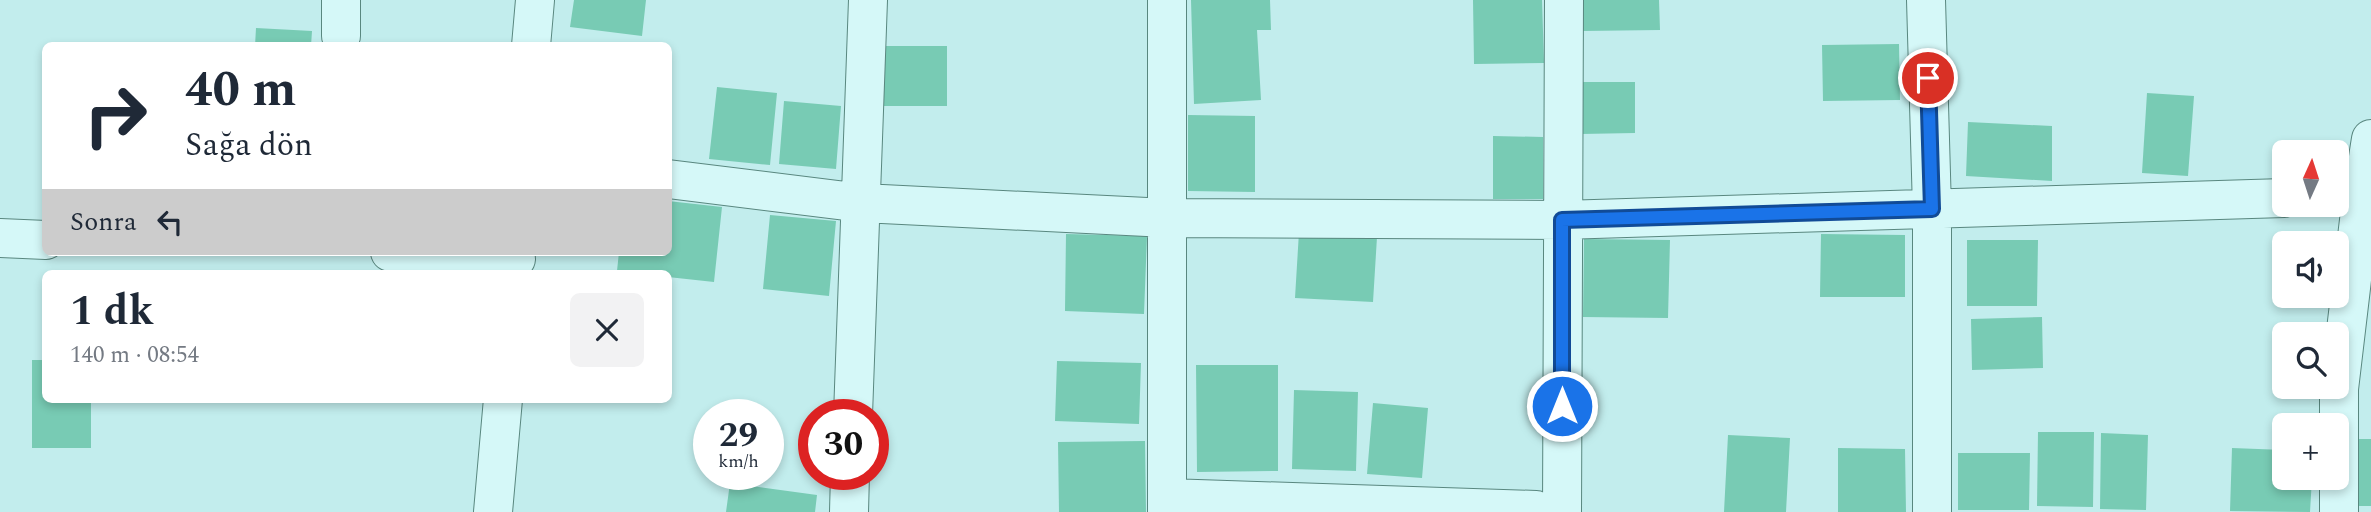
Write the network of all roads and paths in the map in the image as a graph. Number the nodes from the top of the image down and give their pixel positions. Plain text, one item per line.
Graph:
1 (535, 0) edge
2 (868, 0) edge
3 (1167, 0) edge
4 (1564, 0) edge
5 (1926, 0) edge
6 (531, 42) edge
7 (2371, 139) edge
8 (672, 179) edge
9 (2356, 195) edge
10 (2272, 198) edge
11 (862, 203) junction
12 (1932, 209) junction
13 (1167, 218) junction
14 (1562, 220) junction
15 (0, 238) edge
16 (42, 240) edge
17 (446, 256) edge
18 (515, 261) edge
19 (854, 399) edge
20 (503, 403) edge
21 (850, 490) edge
22 (1167, 505) edge
23 (493, 512) edge
24 (849, 512) edge
25 (1541, 512) edge
26 (1562, 512) edge
27 (1932, 512) edge
28 (2339, 512) edge

1 - 6 street
2 - 11 street
3 - 13 street
4 - 14 street
5 - 12 street
7 - 9 street
8 - 11 street
9 - 28 street
10 - 12 street
11 - 13 street
11 - 19 street
12 - 14 street
12 - 27 street
13 - 14 street
13 - 22 street
14 - 26 street
15 - 16 street
17 - 18 street
20 - 23 street
21 - 24 street
22 - 25 street

